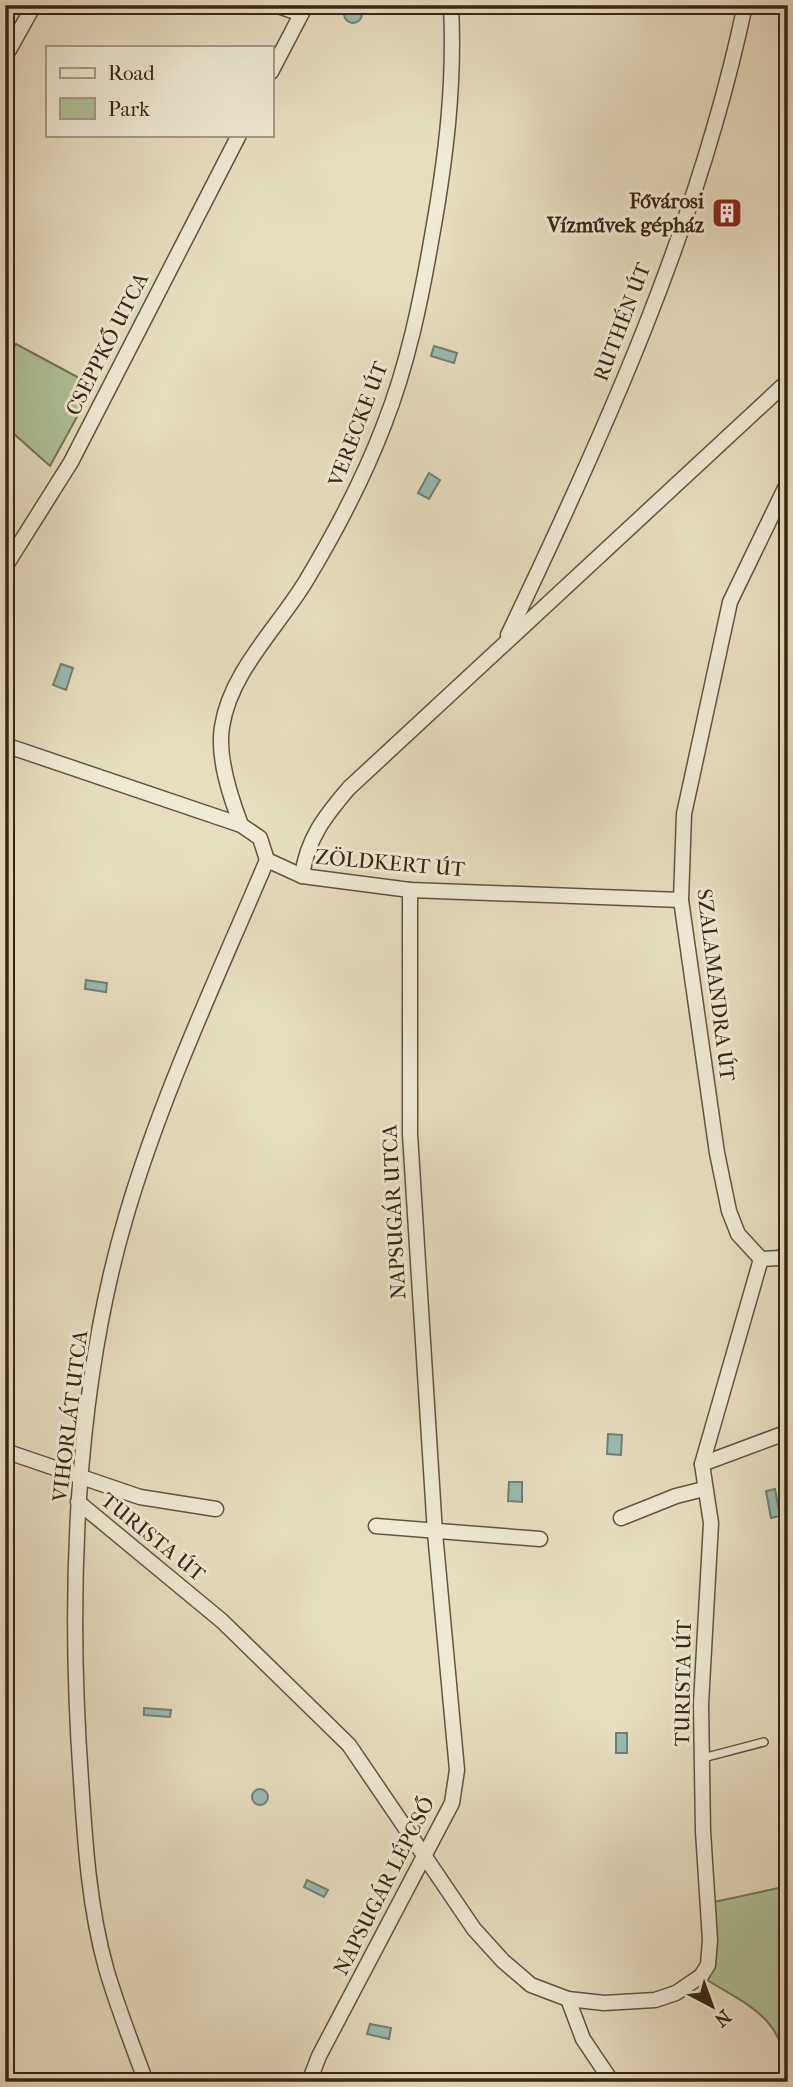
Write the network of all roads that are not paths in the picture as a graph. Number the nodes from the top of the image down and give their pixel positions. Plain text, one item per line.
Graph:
1 (34, 5) edge
2 (275, 5) edge
3 (451, 5) edge
4 (745, 5) edge
5 (304, 10) edge
6 (5, 57) edge
7 (273, 68) edge
8 (238, 136) edge
9 (788, 381) edge
10 (788, 482) edge
11 (5, 568) edge
12 (505, 641) junction
13 (5, 745) edge
14 (241, 825) junction
15 (267, 860) junction
16 (302, 876) junction
17 (410, 890) junction
18 (681, 900) junction
19 (788, 1253) edge
20 (761, 1259) junction
21 (788, 1432) edge
22 (5, 1451) edge
23 (702, 1464) junction
24 (79, 1477) junction
25 (704, 1489) junction
26 (78, 1503) junction
27 (216, 1509) dead end
28 (621, 1518) dead end
29 (376, 1526) dead end
30 (435, 1533) junction
31 (540, 1539) dead end
32 (764, 1742) dead end
33 (703, 1758) junction
34 (425, 1853) junction
35 (568, 1999) junction
36 (146, 2082) edge
37 (309, 2082) edge
38 (612, 2082) edge

1 - 6 street
2 - 5 street
3 - 14 street, VERECKE ÚT
4 - 12 street, RUTHÉN ÚT
5 - 7 street
8 - 11 street, CSEPPKŐ UTCA
9 - 12 street
10 - 18 street, SZALAMANDRA ÚT
12 - 16 street
13 - 14 street
14 - 15 street
15 - 16 street, ZÖLDKERT ÚT
15 - 24 street, VIHORLÁT UTCA
16 - 17 street, ZÖLDKERT ÚT
17 - 18 street, ZÖLDKERT ÚT
17 - 30 street, NAPSUGÁR UTCA
18 - 20 street, SZALAMANDRA ÚT
19 - 20 street
20 - 23 street, TURISTA ÚT
21 - 23 street
22 - 24 street
23 - 25 street, TURISTA ÚT
24 - 26 street, VIHORLÁT UTCA
24 - 27 street
25 - 28 street
25 - 33 street, TURISTA ÚT
26 - 34 street, TURISTA ÚT
26 - 36 street, VIHORLÁT UTCA
29 - 30 street
30 - 31 street
30 - 34 street, NAPSUGÁR LÉPCSŐ
32 - 33 lane
33 - 35 street, TURISTA ÚT
34 - 35 street, TURISTA ÚT
34 - 37 street, NAPSUGÁR LÉPCSŐ
35 - 38 street

